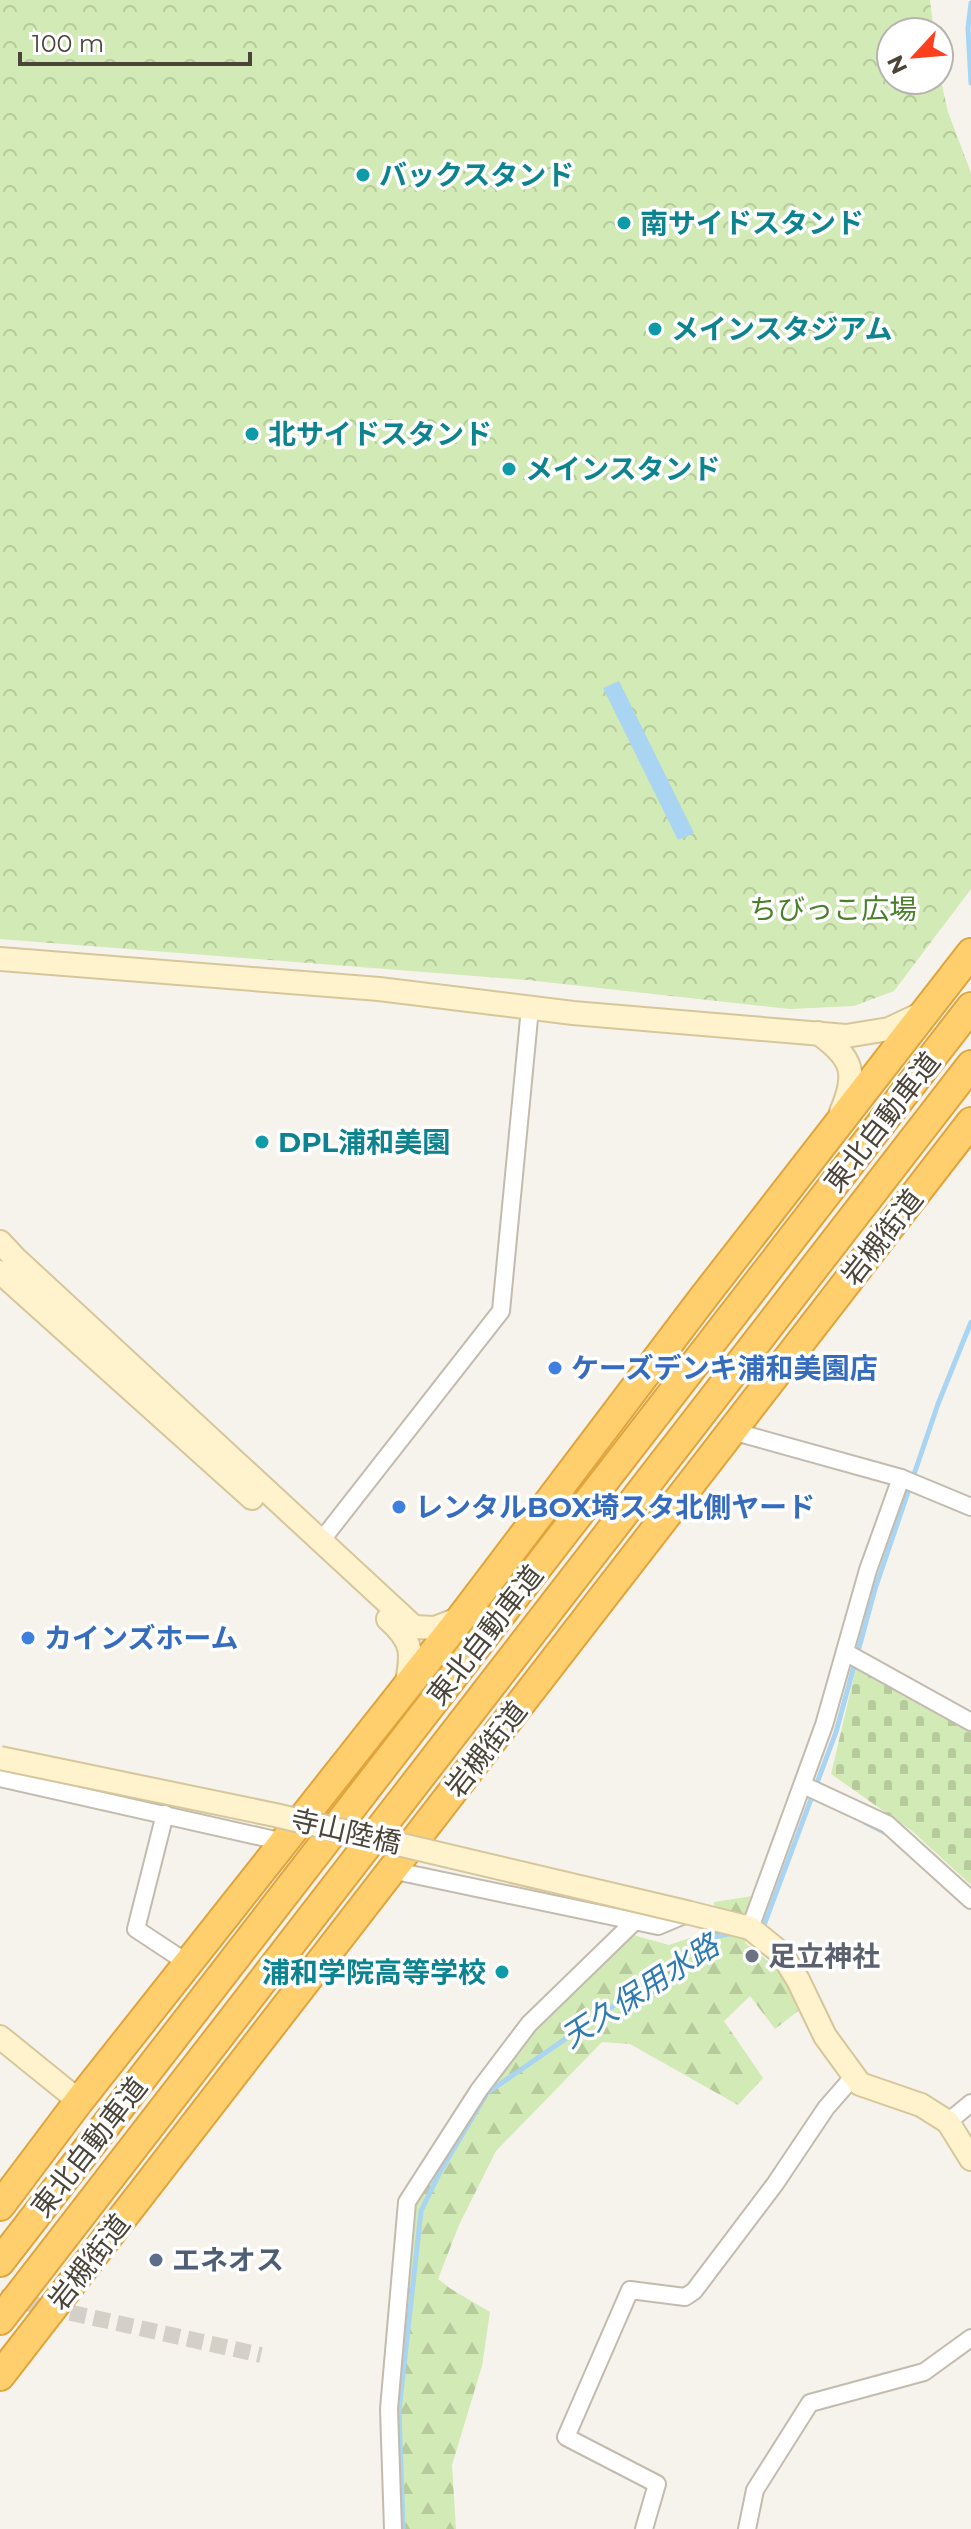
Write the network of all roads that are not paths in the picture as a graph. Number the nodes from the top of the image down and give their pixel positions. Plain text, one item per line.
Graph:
1 (971, 953) edge
2 (0, 959) edge
3 (971, 1007) edge
4 (530, 1008) junction
5 (925, 1012) junction
6 (818, 1033) junction
7 (971, 1065) edge
8 (971, 1122) edge
9 (834, 1130) junction
10 (0, 1242) edge
11 (0, 1272) edge
12 (732, 1431) junction
13 (901, 1478) junction
14 (971, 1507) edge
15 (321, 1541) junction
16 (461, 1618) junction
17 (845, 1652) junction
18 (406, 1689) junction
19 (971, 1722) edge
20 (0, 1758) edge
21 (0, 1778) edge
22 (803, 1785) junction
23 (165, 1814) junction
24 (284, 1842) junction
25 (391, 1870) junction
26 (971, 1900) edge
27 (690, 1913) junction
28 (635, 1921) junction
29 (750, 1928) junction
30 (189, 1964) junction
31 (0, 2037) edge
32 (854, 2076) junction
33 (79, 2101) junction
34 (971, 2103) edge
35 (948, 2122) junction
36 (971, 2159) edge
37 (0, 2206) edge
38 (0, 2262) edge
39 (0, 2320) edge
40 (971, 2338) edge
41 (0, 2376) edge
42 (393, 2529) edge
43 (644, 2529) edge
44 (747, 2529) edge

1 - 5 highway
2 - 4 street
3 - 38 highway, 東北自動車道
4 - 6 street
4 - 15 street
5 - 6 street
5 - 9 highway
6 - 9 street
7 - 39 highway, 東北自動車道
8 - 12 highway, 岩槻街道
9 - 16 highway
10 - 15 street
11 - 18 street
12 - 13 street
12 - 25 highway, 岩槻街道
13 - 14 street
13 - 17 street
15 - 16 street
16 - 18 highway
17 - 19 street
17 - 22 street
18 - 24 highway
20 - 27 street, 寺山陸橋, bridge
21 - 23 street
22 - 26 street
22 - 29 street
23 - 24 street
23 - 30 street
24 - 30 highway
25 - 28 street
25 - 41 highway, 岩槻街道
27 - 28 street
27 - 29 street, 寺山陸橋
28 - 42 street
29 - 32 street
30 - 33 highway
31 - 33 street
32 - 35 street
32 - 43 street
33 - 37 highway
34 - 35 street
35 - 36 street
40 - 44 street

